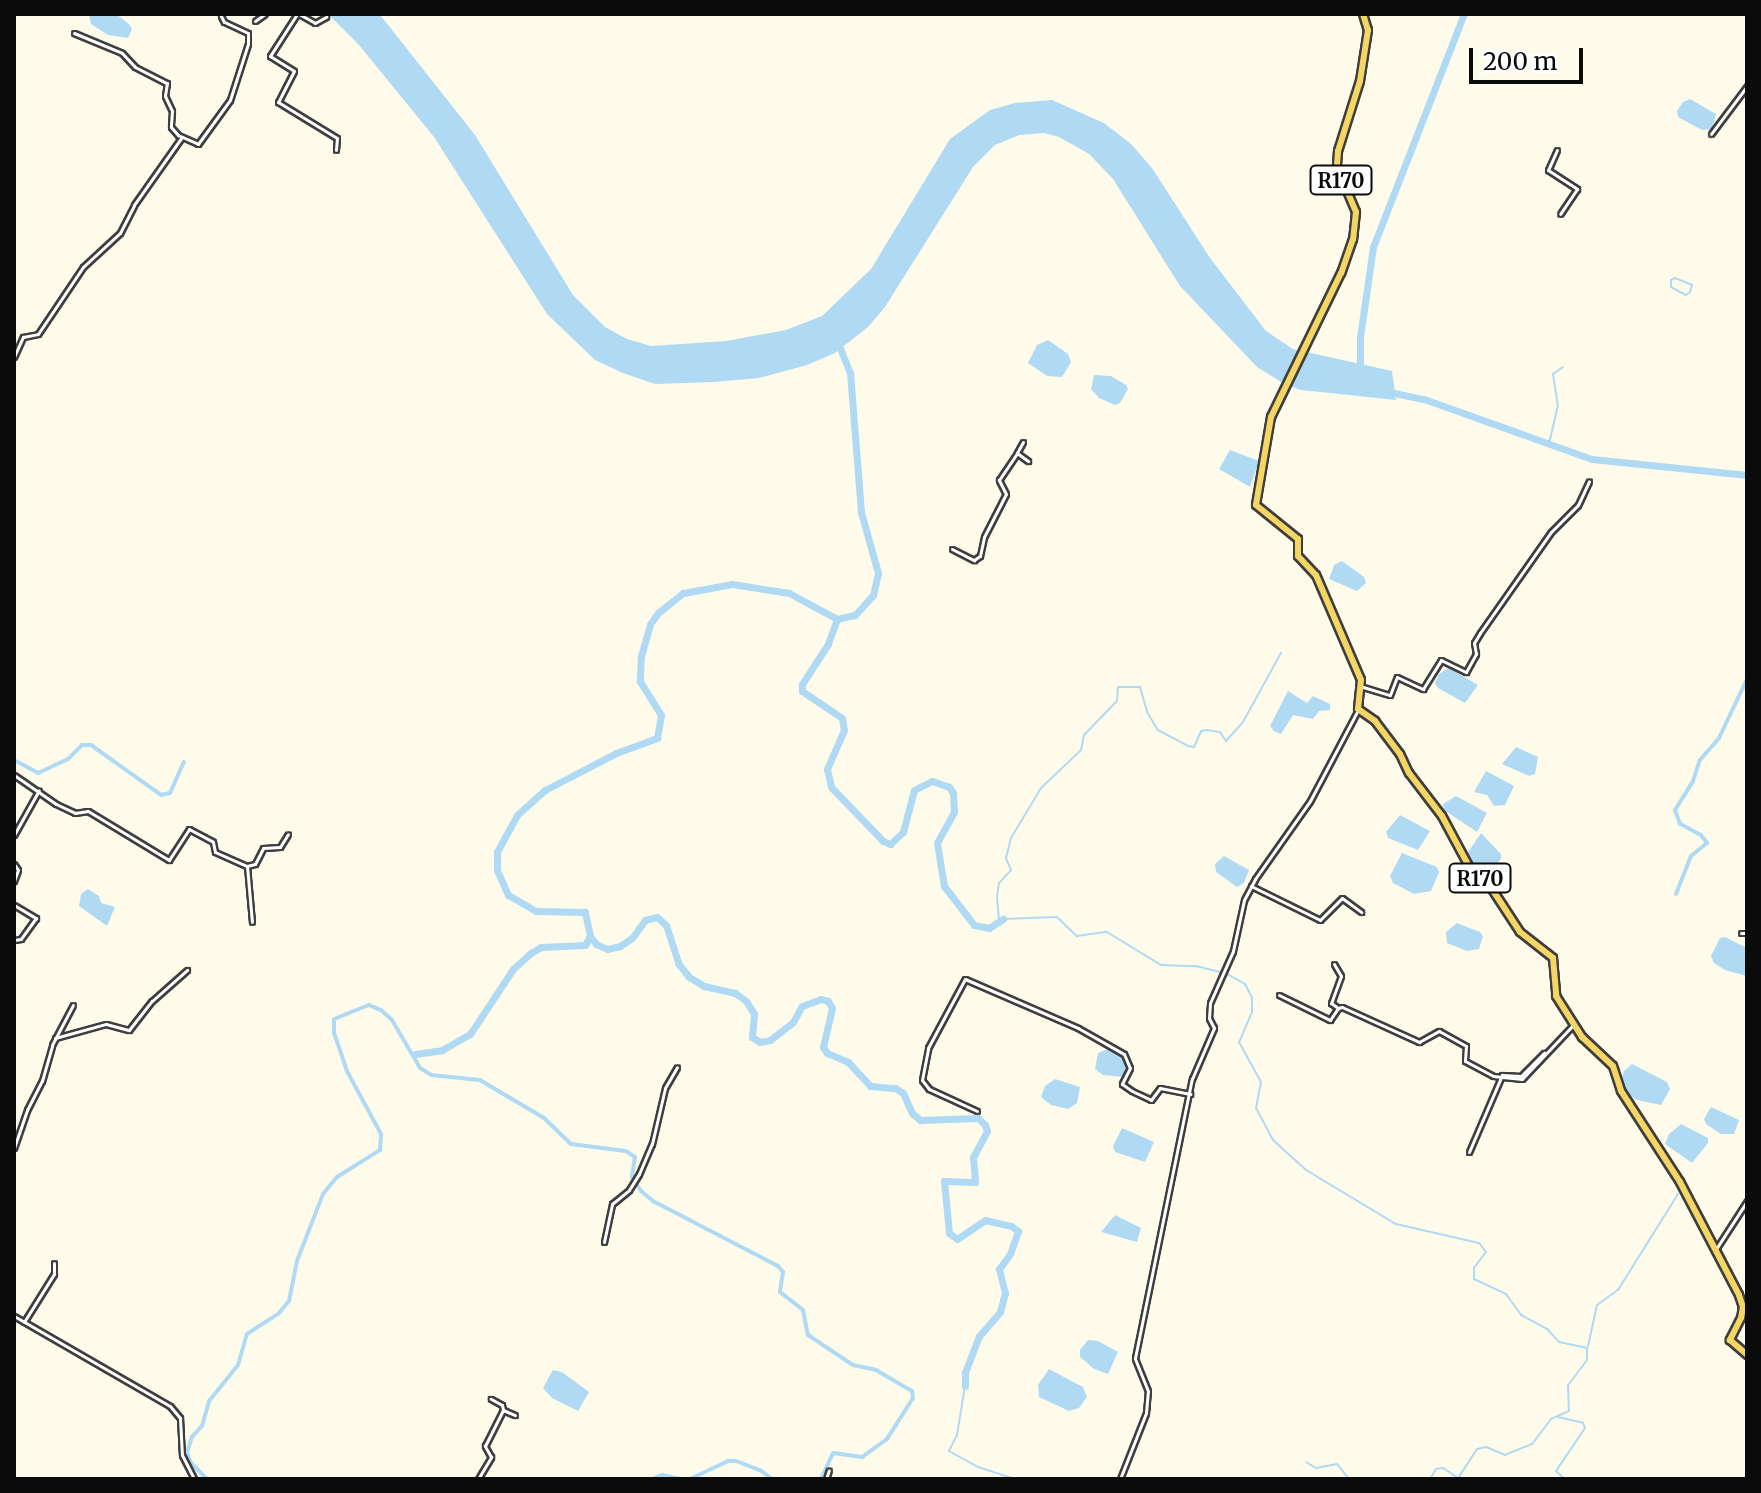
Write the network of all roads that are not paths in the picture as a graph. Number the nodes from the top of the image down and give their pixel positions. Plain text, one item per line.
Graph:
1 (265, 14) edge
2 (298, 14) edge
3 (1363, 14) edge
4 (221, 16) edge
5 (326, 17) dead end
6 (255, 21) dead end
7 (74, 33) dead end
8 (1747, 86) edge
9 (1711, 134) dead end
10 (182, 137) junction
11 (336, 150) dead end
12 (1557, 150) dead end
13 (1560, 214) dead end
14 (14, 357) edge
15 (1023, 442) dead end
16 (1017, 453) junction
17 (1028, 461) dead end
18 (1589, 481) dead end
19 (952, 549) dead end
20 (1363, 687) junction
21 (1358, 709) junction
22 (14, 775) edge
23 (39, 790) junction
24 (288, 834) dead end
25 (14, 835) edge
26 (14, 864) edge
27 (247, 866) junction
28 (14, 881) edge
29 (1251, 886) junction
30 (14, 905) edge
31 (1361, 912) dead end
32 (252, 922) dead end
33 (1741, 933) dead end
34 (1747, 933) edge
35 (14, 940) edge
36 (1334, 964) dead end
37 (187, 970) dead end
38 (1279, 995) dead end
39 (73, 1005) dead end
40 (1338, 1008) junction
41 (1574, 1025) junction
42 (55, 1038) junction
43 (677, 1067) dead end
44 (1502, 1075) junction
45 (1190, 1094) junction
46 (977, 1111) dead end
47 (14, 1148) edge
48 (1469, 1152) dead end
49 (1747, 1201) edge
50 (604, 1242) dead end
51 (1716, 1249) junction
52 (54, 1263) dead end
53 (14, 1316) edge
54 (24, 1322) junction
55 (1747, 1355) edge
56 (491, 1399) dead end
57 (503, 1410) junction
58 (515, 1415) dead end
59 (829, 1470) dead end
60 (194, 1479) edge
61 (478, 1479) edge
62 (826, 1479) edge
63 (1120, 1479) edge

1 - 6 street
2 - 5 street
2 - 11 street
3 - 20 main road, R170
4 - 10 street
7 - 10 street
8 - 9 street
10 - 14 street
12 - 13 street
15 - 16 street
16 - 17 street
16 - 19 street
18 - 20 street
20 - 21 main road
21 - 29 street
21 - 41 main road, R170
22 - 23 street
23 - 25 street
23 - 27 street
24 - 27 street
26 - 28 street
27 - 32 street
29 - 31 street
29 - 45 street
30 - 35 street
33 - 34 street
36 - 40 street
37 - 42 street
38 - 40 street
39 - 42 street
40 - 44 street
41 - 44 street
41 - 51 main road, R170
42 - 47 street
43 - 50 street
44 - 48 street
45 - 46 street
45 - 63 street
49 - 51 street
51 - 55 main road, R170
52 - 54 street
53 - 54 street
54 - 60 street
56 - 57 street
57 - 58 street
57 - 61 street
59 - 62 street

